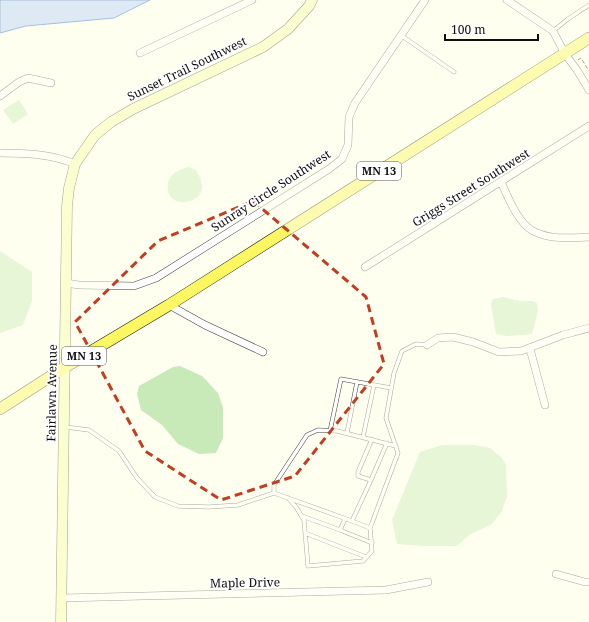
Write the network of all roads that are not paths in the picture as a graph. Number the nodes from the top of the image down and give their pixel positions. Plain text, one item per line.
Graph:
1 (252, 0) edge
2 (312, 0) edge
3 (425, 0) edge
4 (507, 0) edge
5 (589, 5) edge
6 (553, 31) junction
7 (402, 36) junction
8 (589, 38) edge
9 (140, 52) dead end
10 (564, 54) junction
11 (454, 72) dead end
12 (51, 83) dead end
13 (589, 90) edge
14 (0, 96) edge
15 (589, 126) edge
16 (0, 153) edge
17 (75, 164) junction
18 (501, 182) junction
19 (589, 237) edge
20 (365, 267) dead end
21 (66, 283) junction
22 (170, 305) junction
23 (589, 328) edge
24 (427, 345) joint
25 (530, 349) junction
26 (263, 352) dead end
27 (65, 367) junction
28 (357, 382) junction
29 (374, 385) junction
30 (392, 388) junction
31 (545, 405) dead end
32 (0, 409) edge
33 (64, 427) junction
34 (330, 430) junction
35 (347, 433) junction
36 (363, 437) junction
37 (372, 439) junction
38 (387, 443) junction
39 (396, 446) junction
40 (371, 480) junction
41 (274, 493) junction
42 (287, 497) junction
43 (302, 516) junction
44 (345, 519) junction
45 (352, 521) junction
46 (370, 528) junction
47 (340, 530) junction
48 (305, 533) junction
49 (372, 543) junction
50 (366, 558) junction
51 (556, 574) dead end
52 (428, 582) dead end
53 (589, 582) edge
54 (62, 598) junction
55 (62, 622) edge

1 - 9 street
2 - 17 street, Sunset Trail Southwest
3 - 7 street, Sunray Circle Southwest
4 - 6 street
5 - 6 lane
6 - 10 street
7 - 11 lane
7 - 21 street, Sunray Circle Southwest
8 - 10 main road, MN 13
10 - 13 street
10 - 22 main road, MN 13
12 - 14 street
15 - 18 street, Griggs Street Southwest
16 - 17 street
17 - 21 street, Fairlawn Avenue
18 - 19 street
18 - 20 street, Griggs Street Southwest
21 - 27 street, Fairlawn Avenue
22 - 26 street
22 - 27 main road, MN 13
23 - 25 street
24 - 25 street
24 - 30 lane
25 - 31 street
27 - 32 main road, MN 13
27 - 33 street, Fairlawn Avenue
28 - 29 lane
28 - 34 lane
28 - 35 lane
29 - 30 lane
29 - 36 lane
30 - 39 lane
33 - 41 lane
33 - 54 street, Fairlawn Avenue
34 - 35 lane
34 - 41 lane
35 - 36 lane
36 - 37 lane
37 - 38 lane
37 - 40 lane
38 - 39 lane
38 - 40 lane
39 - 46 lane
40 - 45 lane
41 - 42 lane
42 - 43 lane
42 - 44 lane
43 - 47 lane
43 - 48 lane
44 - 45 lane
44 - 47 lane
45 - 46 lane
46 - 49 lane
47 - 49 lane
48 - 50 lane
48 - 50 lane
49 - 50 lane
51 - 53 street
52 - 54 street, Maple Drive
54 - 55 street, Fairlawn Avenue

